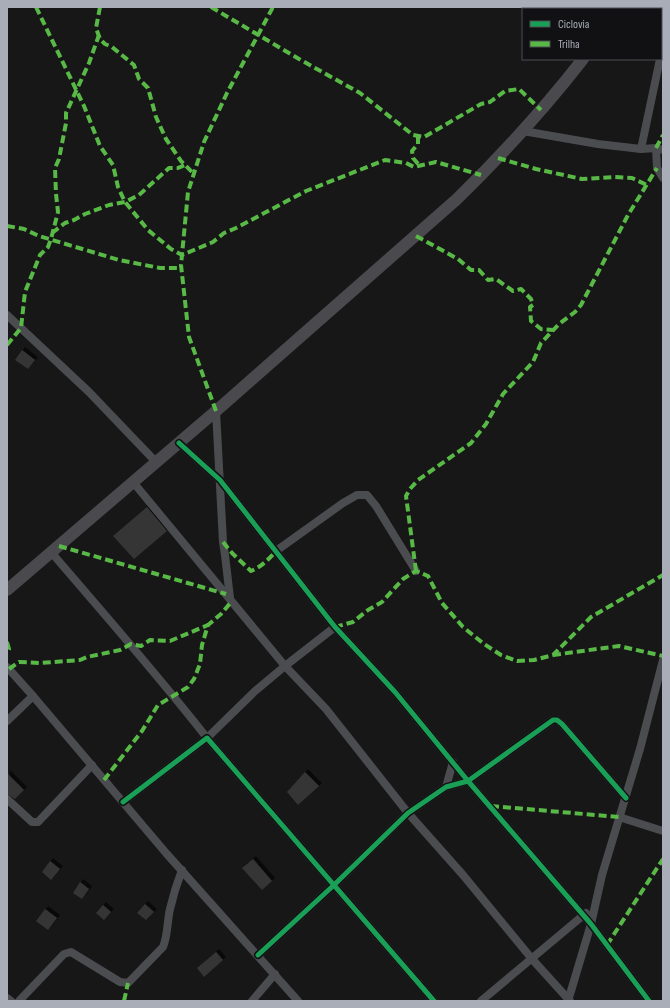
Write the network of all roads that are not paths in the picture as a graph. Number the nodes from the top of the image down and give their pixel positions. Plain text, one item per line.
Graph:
1 (582, 60) edge
2 (660, 60) edge
3 (523, 131) junction
4 (641, 149) junction
5 (660, 149) edge
6 (663, 178) edge
7 (7, 315) edge
8 (216, 411) junction
9 (179, 443) junction
10 (156, 462) junction
11 (220, 480) junction
12 (133, 482) junction
13 (276, 551) junction
14 (51, 552) junction
15 (416, 572) dead end
16 (7, 590) edge
17 (230, 598) junction
18 (335, 627) junction
19 (663, 660) edge
20 (285, 666) junction
21 (7, 667) edge
22 (33, 696) junction
23 (7, 721) edge
24 (207, 738) junction
25 (454, 762) junction
26 (92, 765) junction
27 (468, 781) junction
28 (446, 786) junction
29 (626, 798) junction
30 (7, 799) edge
31 (123, 802) junction
32 (408, 813) junction
33 (620, 817) junction
34 (663, 831) edge
35 (182, 870) junction
36 (334, 885) junction
37 (595, 906) junction
38 (583, 915) junction
39 (591, 924) junction
40 (258, 955) junction
41 (532, 959) junction
42 (275, 974) junction
43 (7, 998) edge
44 (569, 1000) edge
45 (11, 1001) edge
46 (19, 1001) edge
47 (252, 1001) edge
48 (298, 1001) edge
49 (434, 1001) edge
50 (481, 1001) edge
51 (649, 1001) edge

1 - 3 main road
2 - 4 street
3 - 4 street
3 - 8 main road
4 - 5 street
5 - 6 street
7 - 10 street
8 - 9 main road
8 - 11 street
9 - 10 main road
9 - 11 street
10 - 12 main road
11 - 13 street
11 - 17 street
12 - 14 main road
12 - 17 street
13 - 15 street
13 - 18 street
14 - 16 main road
14 - 24 street
17 - 20 street
18 - 20 street
18 - 25 street
19 - 29 street
20 - 24 street
20 - 32 street
21 - 22 street
22 - 23 street
22 - 26 street
24 - 31 street
24 - 36 street
25 - 27 street
25 - 28 street
26 - 30 street
26 - 31 street
27 - 28 street
27 - 29 street
27 - 38 street
28 - 32 street
29 - 33 street
31 - 35 street
32 - 36 street
32 - 41 street
33 - 34 street
33 - 37 street
35 - 40 street
35 - 46 street
36 - 40 street
36 - 49 street
37 - 38 street
37 - 39 street
38 - 39 street
38 - 41 street
39 - 44 street
39 - 51 street
40 - 42 street
41 - 44 street
41 - 50 street
42 - 47 street
42 - 48 street
43 - 45 street

